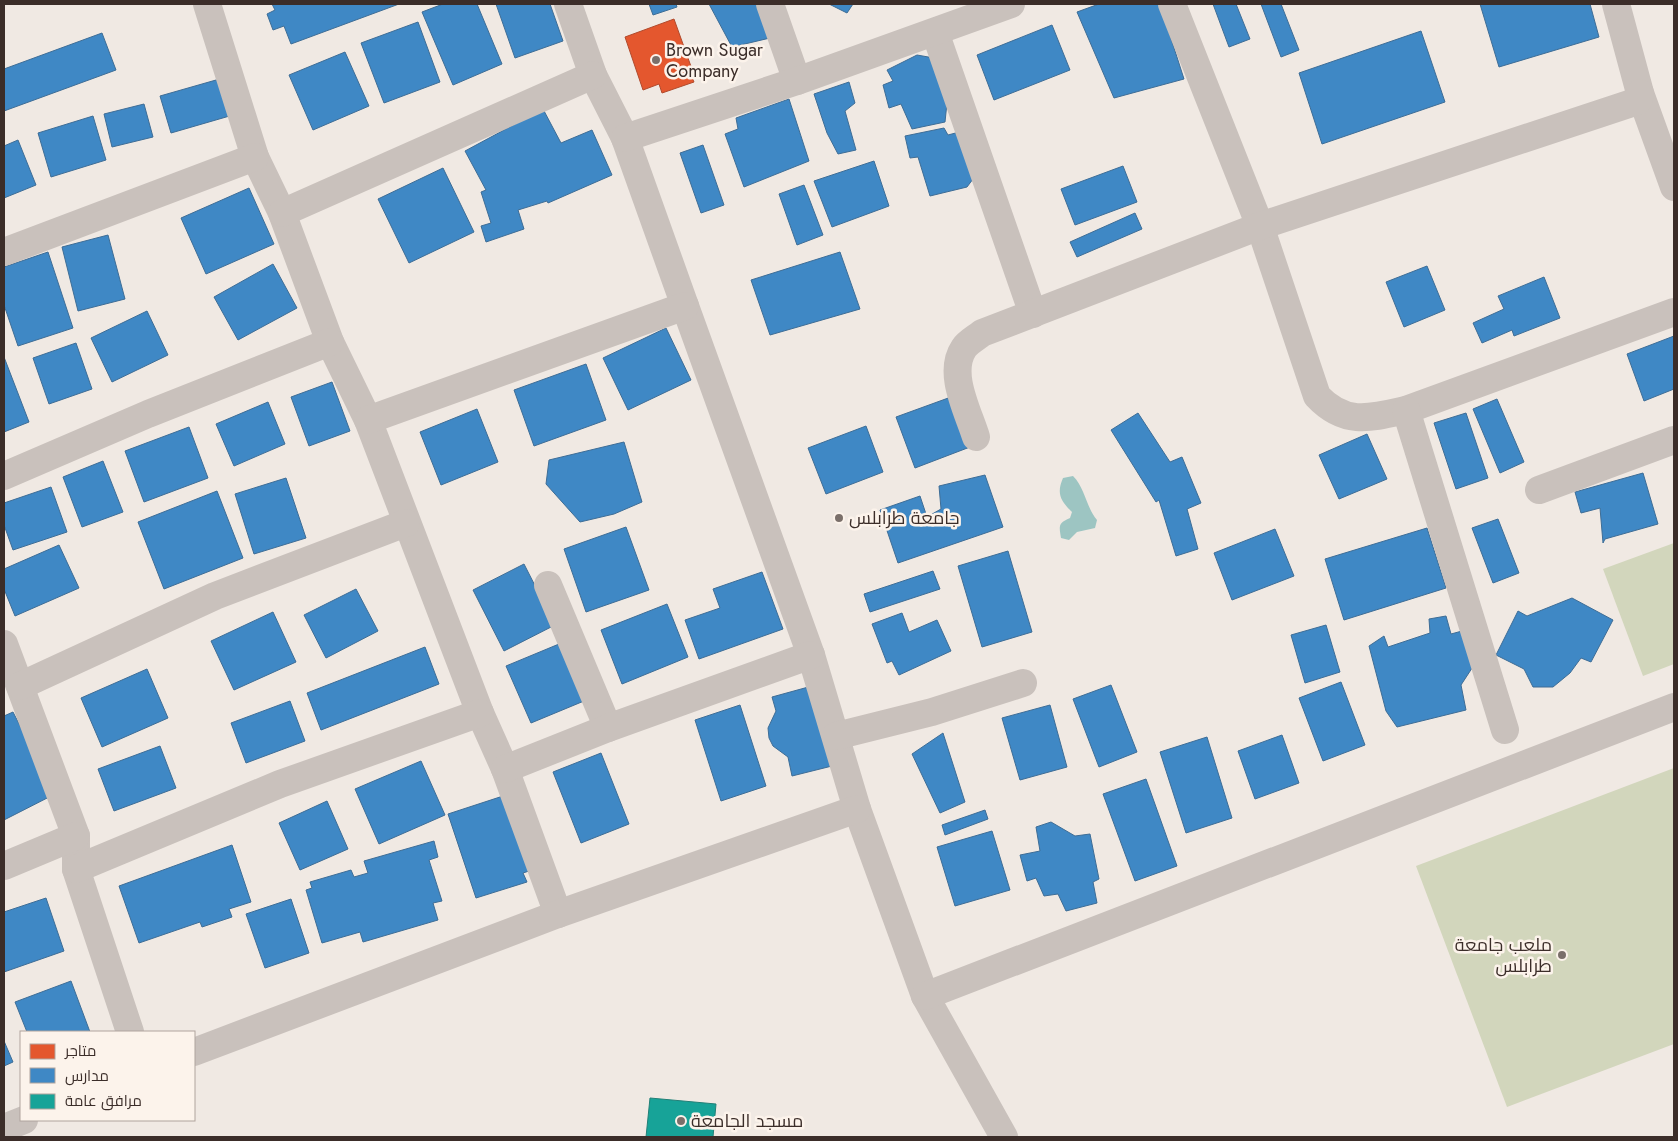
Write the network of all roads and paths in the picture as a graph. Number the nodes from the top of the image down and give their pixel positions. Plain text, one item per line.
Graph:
1 (207, 4) edge
2 (568, 4) edge
3 (770, 4) edge
4 (1011, 4) edge
5 (1172, 4) edge
6 (1601, 4) edge
7 (1616, 4) edge
8 (935, 32) junction
9 (593, 75) junction
10 (797, 81) junction
11 (1639, 97) junction
12 (625, 138) junction
13 (255, 157) junction
14 (1674, 187) edge
15 (282, 213) junction
16 (1260, 226) junction
17 (4, 252) edge
18 (685, 306) junction
19 (1674, 312) edge
20 (1033, 314) junction
21 (330, 342) junction
22 (1406, 410) junction
23 (368, 420) junction
24 (976, 437) dead end
25 (1674, 440) edge
26 (4, 476) edge
27 (1539, 490) dead end
28 (406, 523) junction
29 (548, 585) dead end
30 (4, 644) edge
31 (811, 655) junction
32 (1023, 683) dead end
33 (20, 686) junction
34 (1674, 707) edge
35 (480, 713) junction
36 (608, 728) junction
37 (1505, 730) dead end
38 (836, 736) junction
39 (506, 769) junction
40 (857, 809) junction
41 (76, 836) junction
42 (4, 866) edge
43 (76, 869) junction
44 (558, 914) junction
45 (924, 996) junction
46 (130, 1031) edge
47 (195, 1052) edge
48 (22, 1121) edge
49 (4, 1128) edge
50 (1004, 1137) edge

1 - 13 street
2 - 9 street
3 - 10 street
4 - 8 street
5 - 16 street
6 - 11 street
7 - 11 street
8 - 10 street
8 - 20 street
9 - 12 street
9 - 15 street
10 - 12 street
11 - 14 street
11 - 16 street
12 - 18 street
13 - 15 street
13 - 17 street
15 - 21 street
16 - 20 street
16 - 22 street
18 - 23 street
18 - 31 street
19 - 22 street
20 - 24 street
21 - 23 street
21 - 26 street
22 - 37 street
23 - 28 street
25 - 27 street
28 - 33 street
28 - 35 street
29 - 36 street
30 - 33 street
31 - 36 street
31 - 38 street
32 - 38 street
33 - 41 street
34 - 45 street
35 - 39 street
35 - 43 street
36 - 39 street
38 - 40 street
39 - 44 street
40 - 44 street
40 - 45 street
41 - 42 street
41 - 43 street
43 - 46 street
44 - 47 street
45 - 50 street
48 - 49 street

